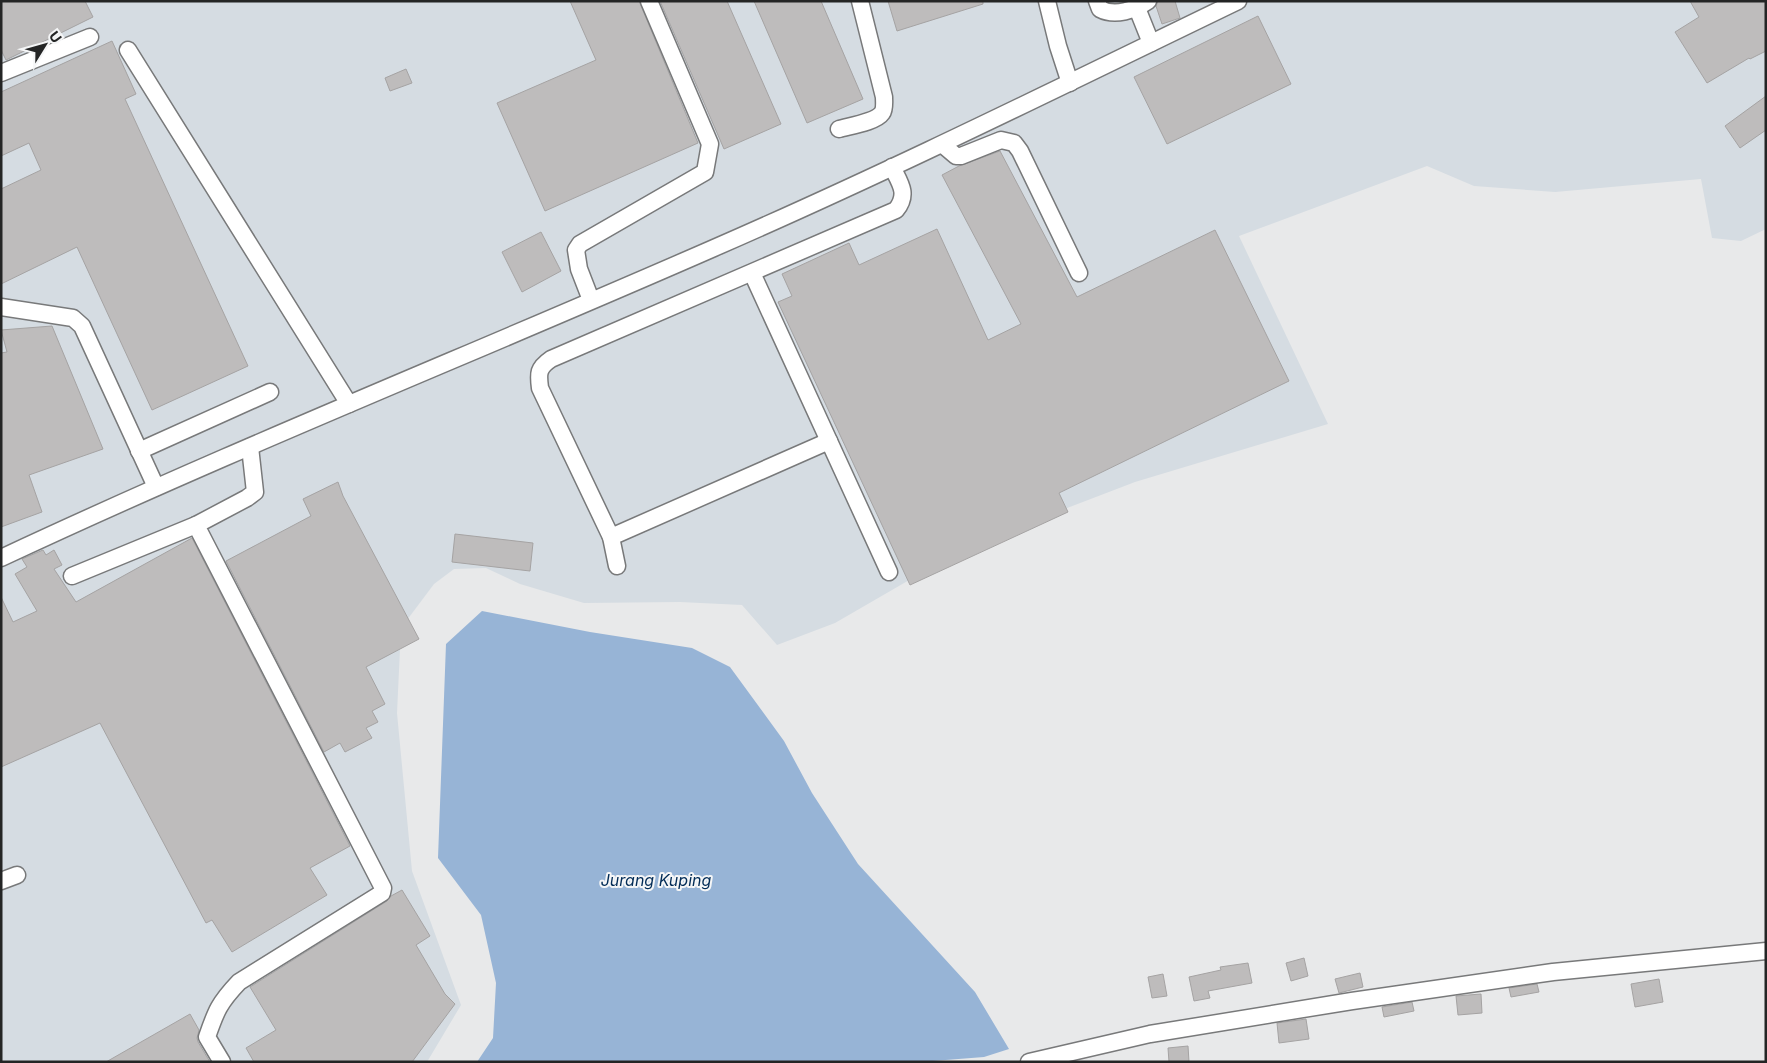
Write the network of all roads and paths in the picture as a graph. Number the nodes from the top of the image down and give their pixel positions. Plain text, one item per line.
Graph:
1 (649, 1) edge
2 (860, 1) edge
3 (1047, 1) edge
4 (1097, 1) edge
5 (1238, 1) edge
6 (1143, 5) edge
7 (90, 37) dead end
8 (1151, 43) junction
9 (128, 50) dead end
10 (1, 73) edge
11 (1070, 83) junction
12 (839, 130) dead end
13 (943, 145) junction
14 (892, 167) junction
15 (752, 273) junction
16 (1079, 273) dead end
17 (591, 300) junction
18 (1, 306) edge
19 (270, 392) dead end
20 (349, 404) junction
21 (829, 441) junction
22 (250, 446) junction
23 (139, 451) junction
24 (156, 487) junction
25 (196, 525) junction
26 (611, 537) junction
27 (1, 558) edge
28 (617, 566) dead end
29 (889, 572) dead end
30 (72, 576) dead end
31 (1766, 951) edge
32 (222, 1062) edge
33 (1029, 1062) edge

1 - 17 street
2 - 12 street
3 - 11 street
4 - 6 street
5 - 8 street
6 - 8 street
7 - 10 street
8 - 11 street
9 - 20 street
11 - 13 street
13 - 14 street
13 - 16 street
14 - 15 street
14 - 17 street
15 - 21 street
15 - 26 street
17 - 20 street
18 - 23 street
19 - 23 street
20 - 22 street
21 - 26 street
21 - 29 street
22 - 24 street
22 - 25 street
23 - 24 street
24 - 27 street
25 - 30 street
25 - 32 street
26 - 28 street
31 - 33 street

